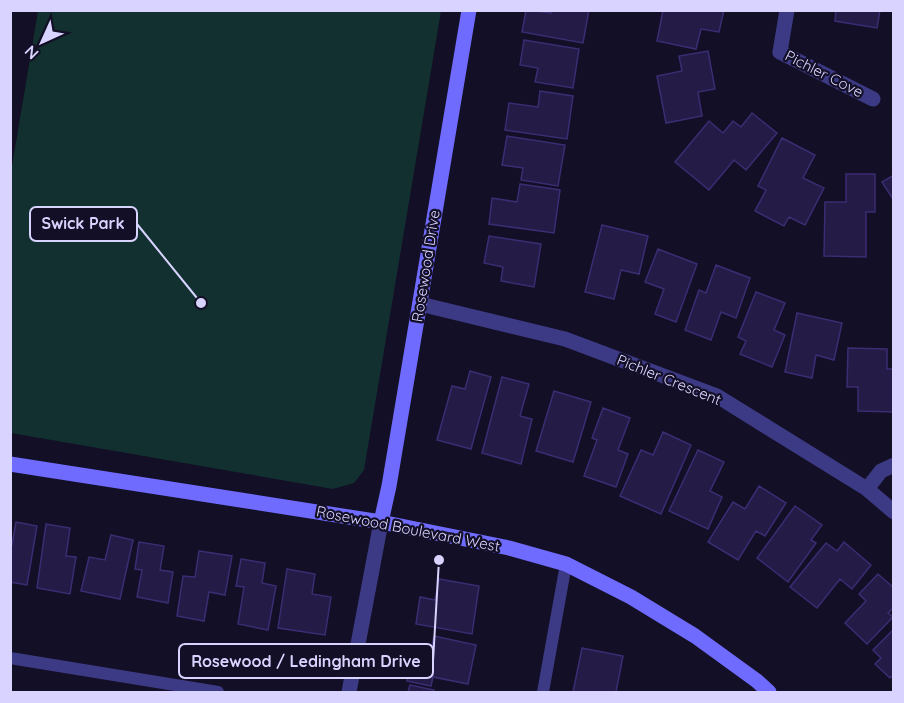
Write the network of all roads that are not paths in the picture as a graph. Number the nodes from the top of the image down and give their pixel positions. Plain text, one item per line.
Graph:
1 (469, 10) edge
2 (787, 10) edge
3 (873, 99) dead end
4 (420, 304) junction
5 (10, 464) edge
6 (894, 465) edge
7 (867, 489) junction
8 (894, 512) edge
9 (381, 522) junction
10 (566, 564) junction
11 (10, 658) edge
12 (218, 693) edge
13 (349, 693) edge
14 (543, 693) edge
15 (770, 693) edge

1 - 4 street, Rosewood Drive
2 - 3 street, Pichler Cove
4 - 7 street, Pichler Crescent
4 - 9 street, Rosewood Drive
5 - 9 street, Rosewood Boulevard West
6 - 7 street
7 - 8 street, Pichler Crescent
9 - 10 street, Rosewood Boulevard West
9 - 13 street
10 - 14 lane
10 - 15 street, Rosewood Boulevard West
11 - 12 lane

